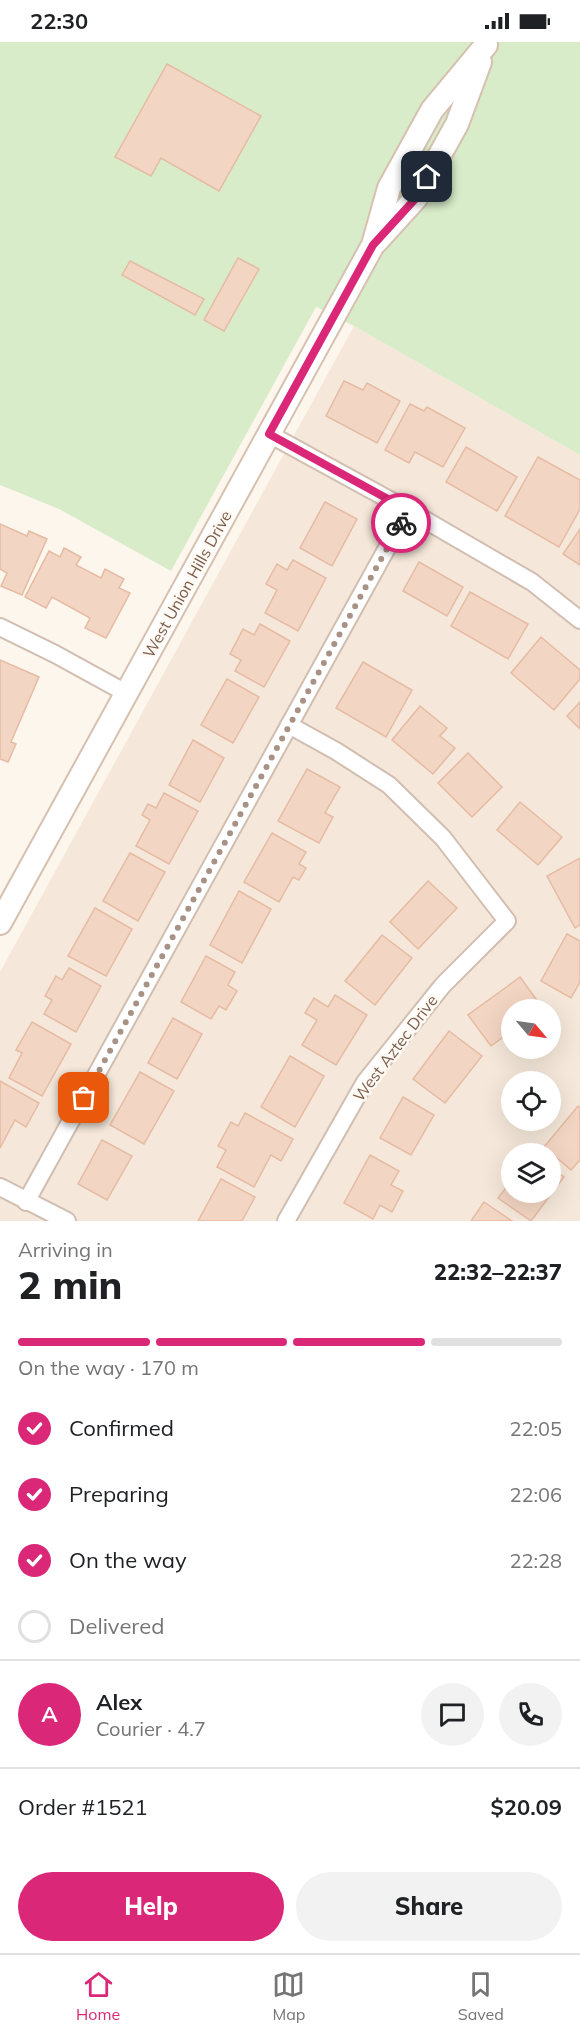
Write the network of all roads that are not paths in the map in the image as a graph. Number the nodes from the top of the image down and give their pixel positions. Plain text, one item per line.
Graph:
1 (486, 44) edge
2 (269, 434) junction
3 (408, 510) junction
4 (580, 620) edge
5 (0, 627) edge
6 (126, 693) junction
7 (290, 725) junction
8 (0, 923) edge
9 (0, 1187) edge
10 (26, 1202) junction
11 (68, 1221) edge
12 (286, 1221) edge

1 - 2 main road, West Union Hills Drive
2 - 3 street
2 - 6 main road, West Union Hills Drive
3 - 4 street
3 - 7 street
5 - 6 street
6 - 8 main road, West Union Hills Drive
7 - 10 street
7 - 12 street, West Aztec Drive
9 - 10 street
10 - 11 street

